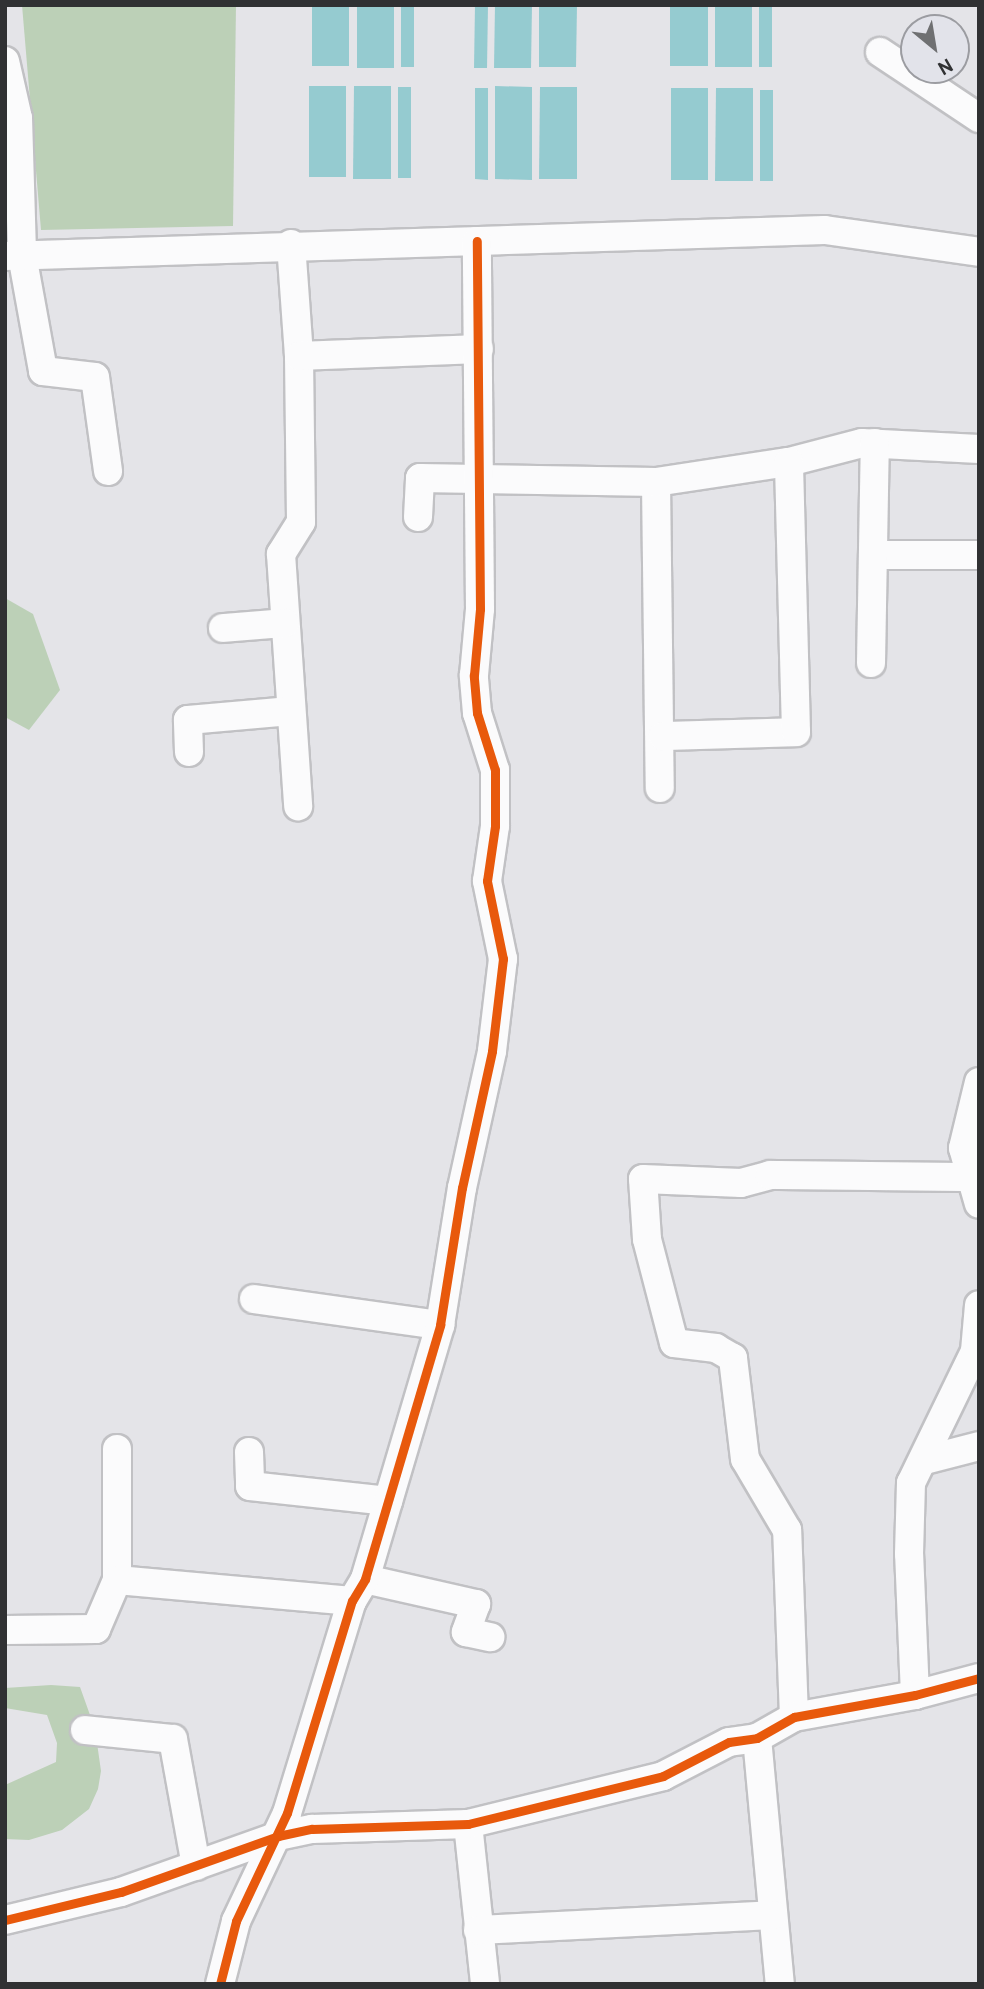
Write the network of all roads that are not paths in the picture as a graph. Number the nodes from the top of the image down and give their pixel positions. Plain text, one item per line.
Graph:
1 (880, 52) dead end
2 (5, 61) edge
3 (979, 118) edge
4 (477, 241) junction
5 (291, 244) junction
6 (979, 252) edge
7 (14, 255) edge
8 (480, 349) junction
9 (299, 356) junction
10 (875, 443) junction
11 (979, 449) edge
12 (789, 461) junction
13 (108, 471) dead end
14 (479, 477) junction
15 (656, 482) junction
16 (418, 517) dead end
17 (875, 555) junction
18 (979, 555) edge
19 (285, 623) junction
20 (223, 628) dead end
21 (871, 663) dead end
22 (291, 711) junction
23 (663, 736) junction
24 (189, 752) dead end
25 (660, 788) dead end
26 (298, 806) dead end
27 (979, 1082) edge
28 (970, 1177) junction
29 (979, 1204) edge
30 (254, 1299) dead end
31 (979, 1305) edge
32 (440, 1325) junction
33 (979, 1446) edge
34 (117, 1449) dead end
35 (249, 1452) dead end
36 (926, 1460) junction
37 (388, 1501) junction
38 (117, 1580) junction
39 (358, 1590) junction
40 (5, 1630) edge
41 (490, 1637) dead end
42 (979, 1678) edge
43 (915, 1695) junction
44 (794, 1717) junction
45 (85, 1730) dead end
46 (757, 1738) junction
47 (468, 1824) junction
48 (278, 1836) junction
49 (196, 1866) junction
50 (773, 1915) junction
51 (5, 1920) edge
52 (478, 1930) junction
53 (220, 1984) edge
54 (485, 1984) edge
55 (780, 1984) edge

1 - 3 street
2 - 7 street
4 - 5 street
4 - 6 street
4 - 8 street
5 - 7 street
5 - 9 street
7 - 13 street
8 - 9 street
8 - 14 street
9 - 19 street
10 - 11 street
10 - 12 street
10 - 17 street
12 - 15 street
12 - 23 street
14 - 15 street
14 - 16 street
14 - 32 street
15 - 23 street
17 - 18 street
17 - 21 street
19 - 20 street
19 - 22 street
22 - 24 street
22 - 26 street
23 - 25 street
27 - 28 street
28 - 29 street
28 - 44 street
30 - 32 street
31 - 36 street
32 - 37 street
33 - 36 street
34 - 38 street
35 - 37 street
36 - 43 street
37 - 39 street
38 - 39 street
38 - 40 street
39 - 41 street
39 - 48 street
42 - 43 street
43 - 44 street
44 - 46 street
45 - 49 street
46 - 47 street
46 - 50 street
47 - 48 street
47 - 52 street
48 - 49 street
48 - 53 street
49 - 51 street
50 - 52 street
50 - 55 street
52 - 54 street

